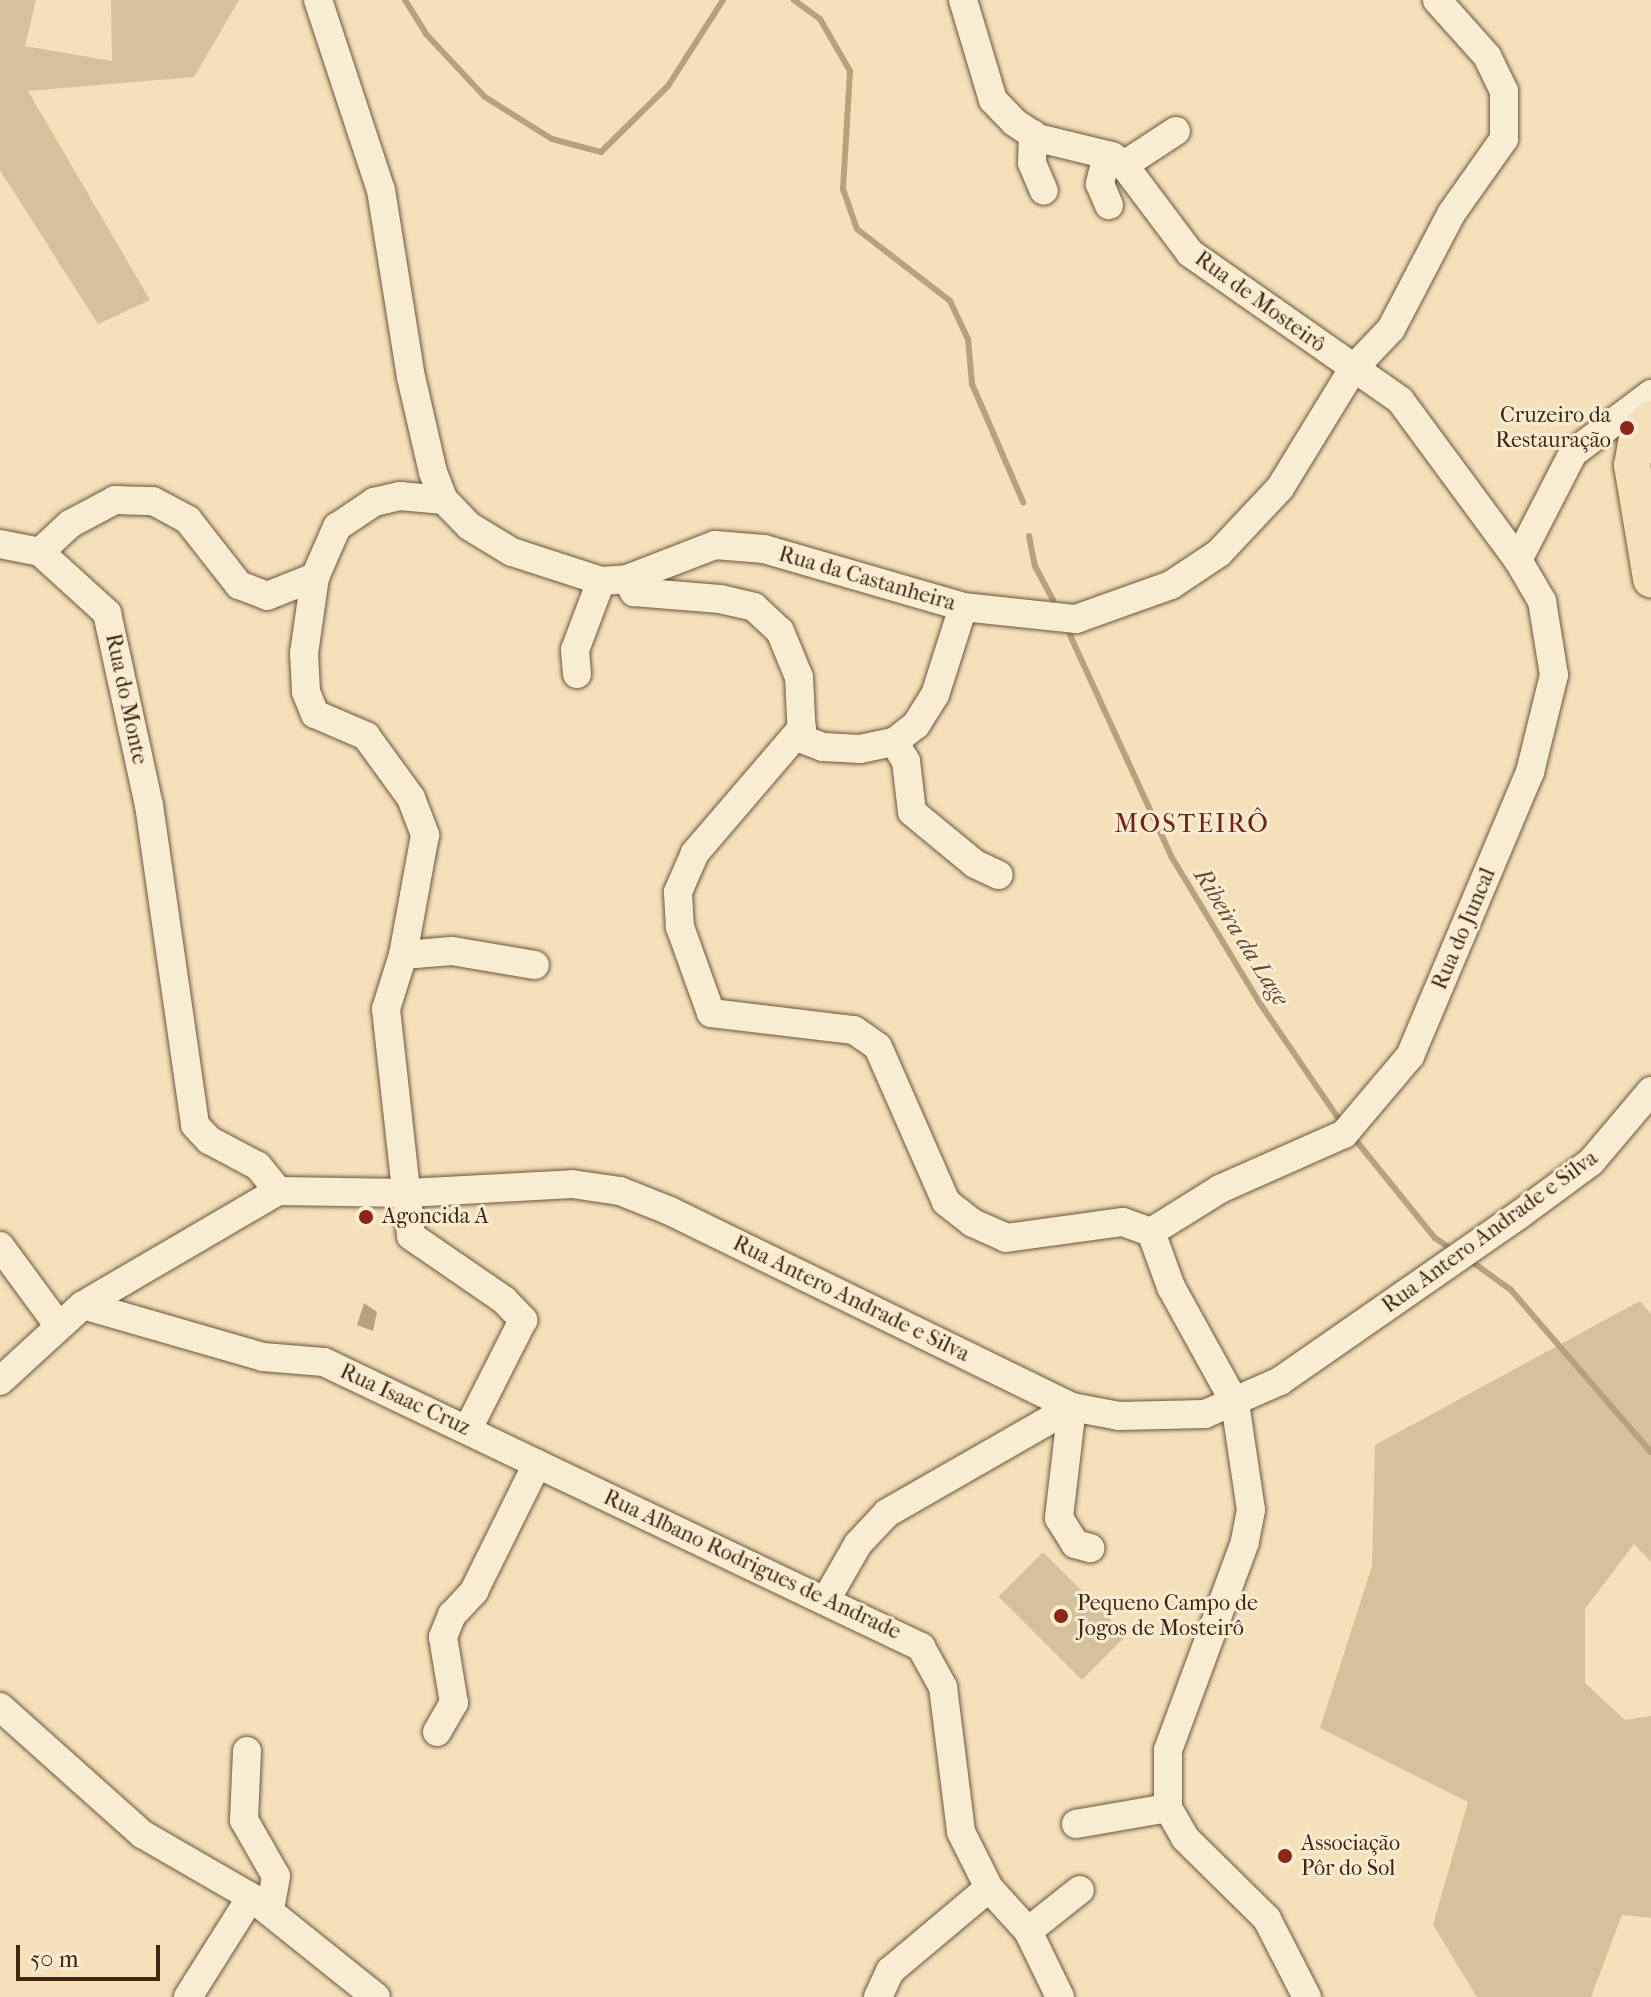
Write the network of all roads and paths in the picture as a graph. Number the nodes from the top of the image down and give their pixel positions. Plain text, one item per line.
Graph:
1 (318, 0) edge
2 (963, 0) edge
3 (1437, 0) edge
4 (1176, 131) dead end
5 (1033, 134) junction
6 (1116, 160) junction
7 (1044, 191) dead end
8 (1109, 205) dead end
9 (1353, 369) junction
10 (1651, 394) edge
11 (1651, 419) edge
12 (444, 500) junction
13 (0, 544) edge
14 (40, 552) junction
15 (1518, 560) junction
16 (315, 577) junction
17 (1651, 579) edge
18 (614, 580) junction
19 (963, 607) junction
20 (577, 674) dead end
21 (802, 728) junction
22 (894, 742) junction
23 (999, 875) dead end
24 (403, 955) junction
25 (535, 965) dead end
26 (1651, 1091) edge
27 (278, 1191) junction
28 (408, 1193) junction
29 (1151, 1232) junction
30 (0, 1246) edge
31 (83, 1305) junction
32 (58, 1325) junction
33 (0, 1381) edge
34 (1235, 1403) junction
35 (1072, 1407) junction
36 (468, 1429) junction
37 (537, 1464) junction
38 (1090, 1548) dead end
39 (827, 1598) junction
40 (0, 1707) edge
41 (437, 1732) dead end
42 (247, 1751) dead end
43 (1168, 1808) junction
44 (1076, 1824) dead end
45 (989, 1888) junction
46 (1080, 1890) dead end
47 (261, 1904) junction
48 (1028, 1931) junction
49 (188, 1997) edge
50 (376, 1997) edge
51 (878, 1997) edge
52 (1060, 1997) edge
53 (1307, 1997) edge

1 - 12 street
2 - 5 street
3 - 9 street, Rua da Castanheira
4 - 6 street
5 - 6 street
5 - 7 street
6 - 8 street
6 - 9 street, Rua de Mosteirô
9 - 15 street, Rua do Juncal
9 - 19 street, Rua da Castanheira
10 - 15 street
11 - 17 main road
12 - 16 street
12 - 18 street
13 - 14 street
14 - 16 street
14 - 27 street, Rua do Monte
15 - 29 street, Rua do Juncal
16 - 24 street
18 - 19 street, Rua da Castanheira
18 - 20 street
18 - 21 street
19 - 22 street
21 - 22 street
21 - 29 street
22 - 23 street
24 - 25 street
24 - 28 street
26 - 34 street, Rua Antero Andrade e Silva
27 - 28 street, Rua Antero Andrade e Silva
27 - 31 street
28 - 35 street, Rua Antero Andrade e Silva
28 - 36 street
29 - 34 street
30 - 32 street
31 - 32 street
31 - 36 street, Rua Isaac Cruz
32 - 33 street
34 - 35 street, Rua Antero Andrade e Silva
34 - 43 street
35 - 38 street
35 - 39 street
36 - 37 street, Rua Isaac Cruz
37 - 39 street, Rua Albano Rodrigues de Andrade
37 - 41 street
39 - 45 street, Rua Albano Rodrigues de Andrade
40 - 47 street
42 - 47 street
43 - 44 street
43 - 53 street
45 - 48 street, Rua Albano Rodrigues de Andrade
45 - 51 street
46 - 48 street
47 - 49 street
47 - 50 street
48 - 52 street, Rua Albano Rodrigues de Andrade

